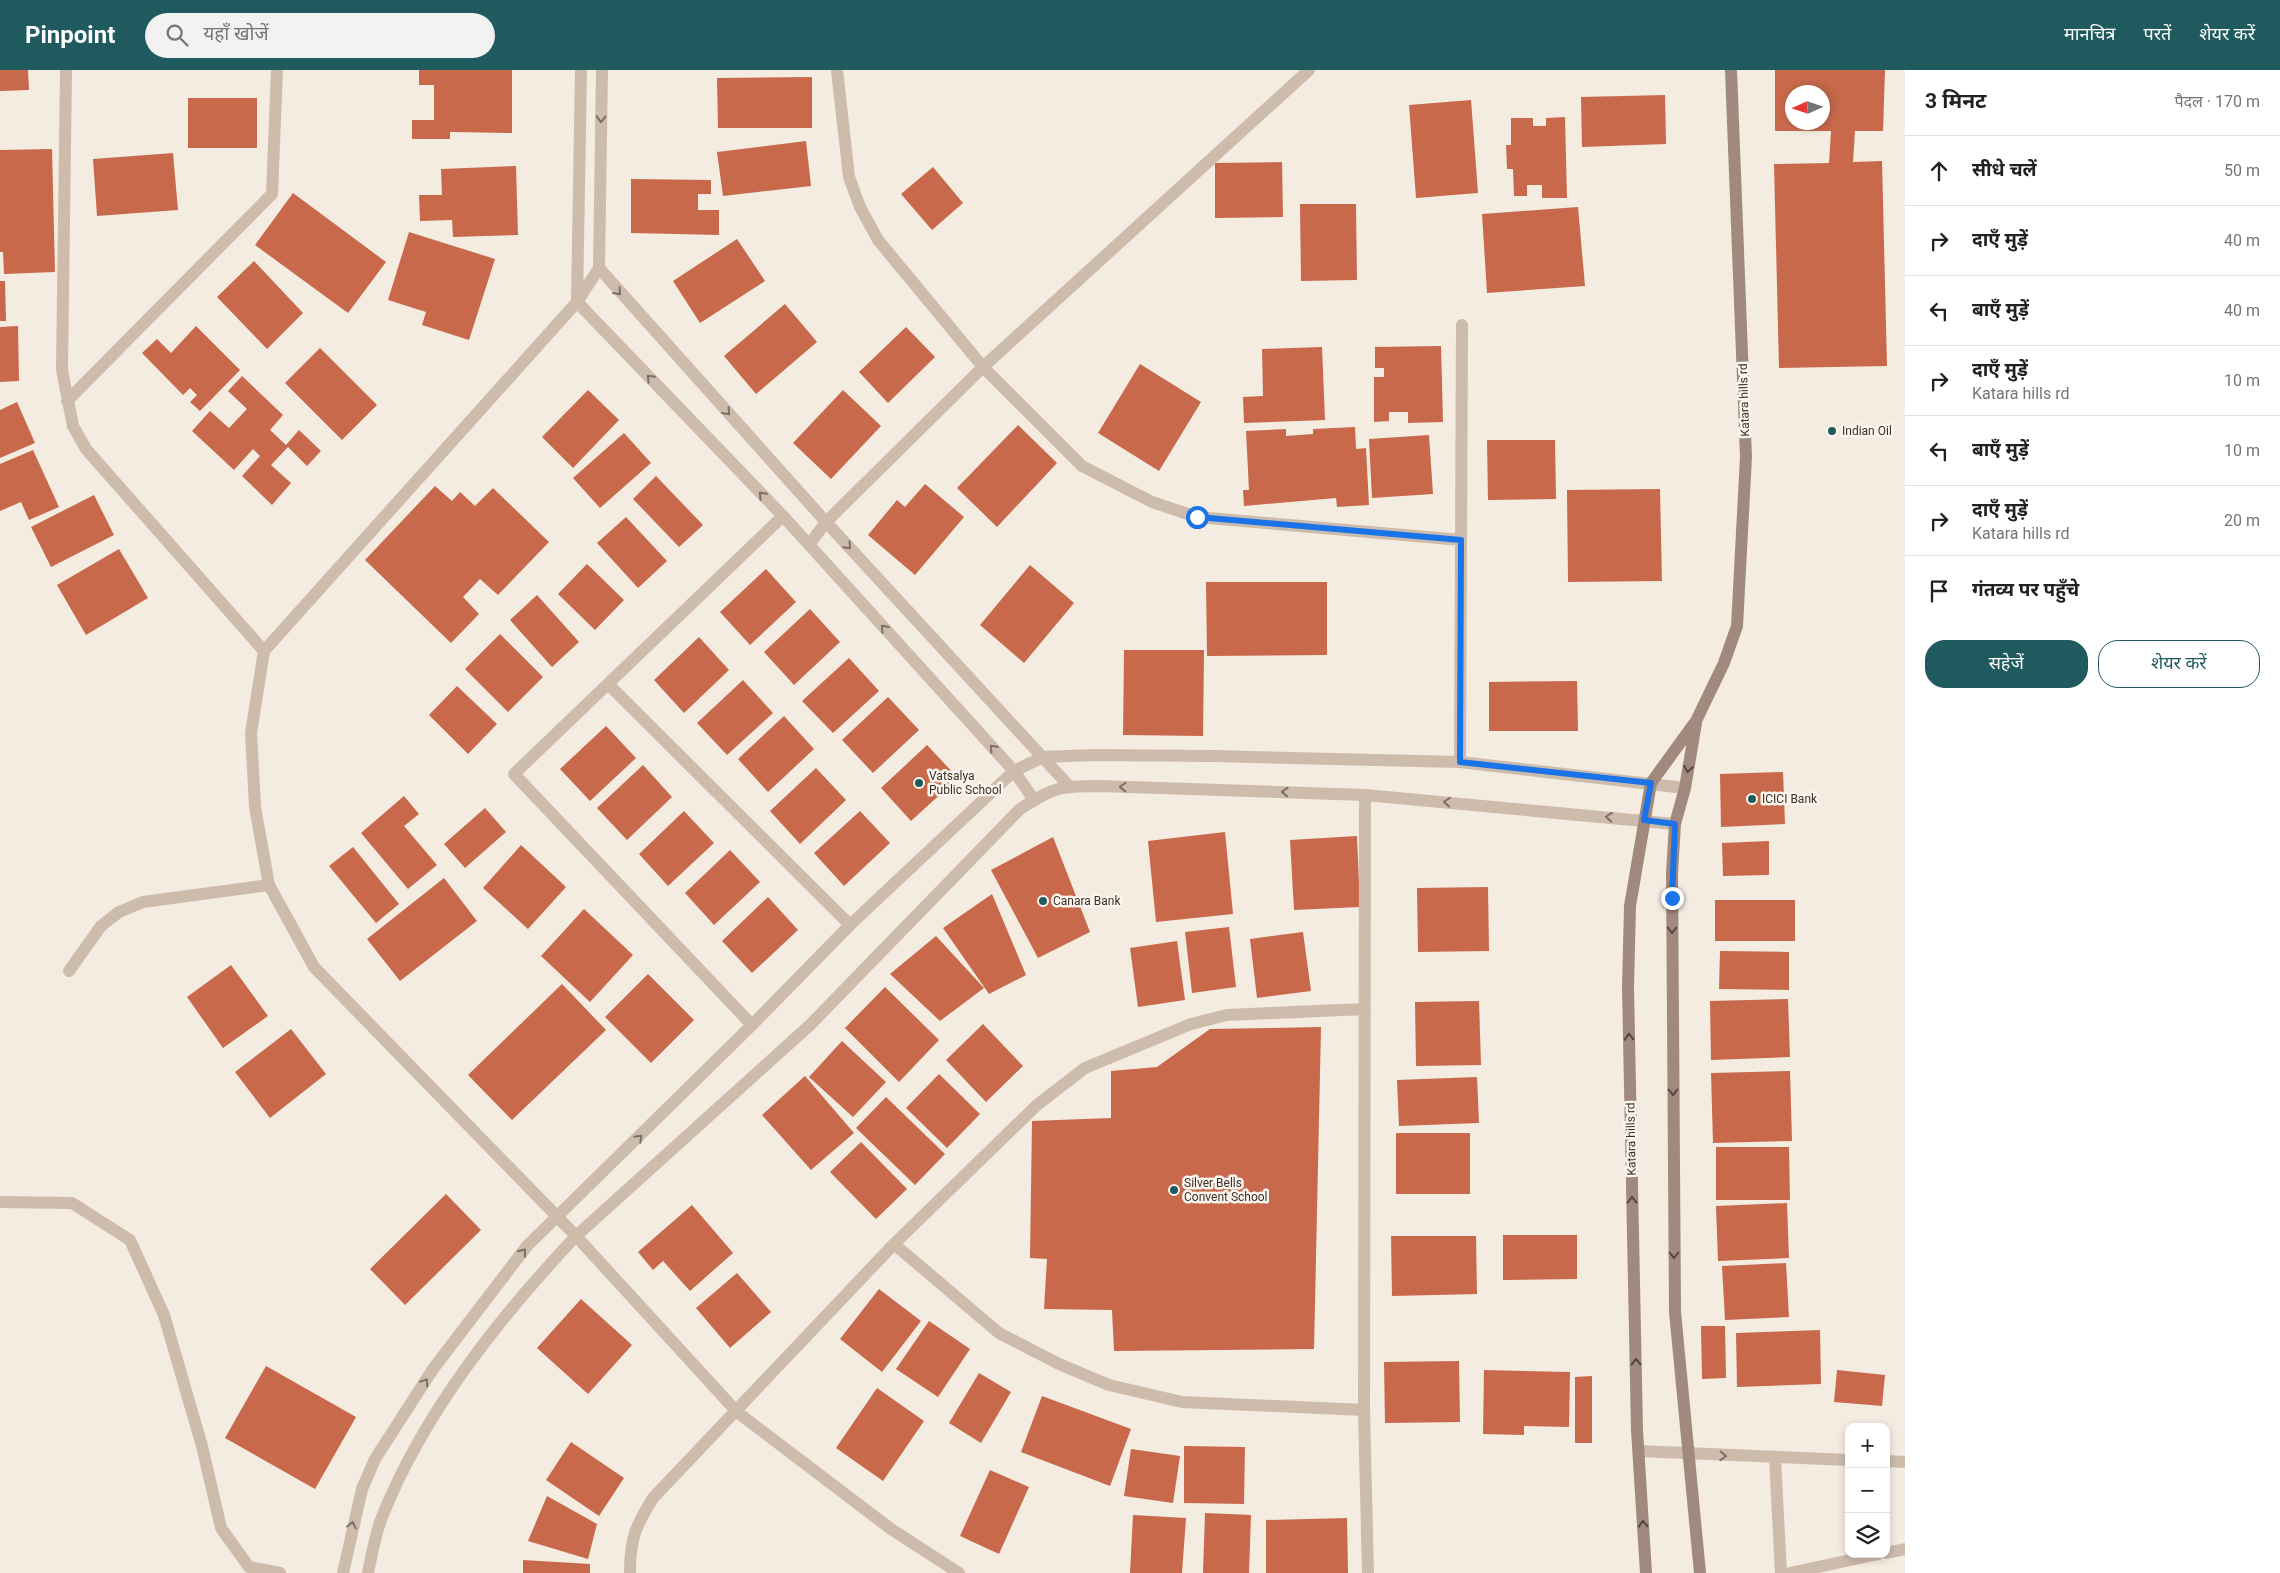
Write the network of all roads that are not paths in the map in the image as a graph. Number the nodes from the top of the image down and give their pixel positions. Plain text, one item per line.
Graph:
1 (66, 70) edge
2 (277, 70) edge
3 (581, 70) edge
4 (602, 70) edge
5 (837, 70) edge
6 (1309, 70) edge
7 (1731, 70) edge
8 (599, 268) junction
9 (577, 302) junction
10 (1462, 324) dead end
11 (983, 367) junction
12 (67, 401) junction
13 (783, 516) junction
14 (826, 522) junction
15 (1461, 540) junction
16 (808, 545) junction
17 (264, 651) junction
18 (608, 684) junction
19 (1696, 721) junction
20 (1043, 757) junction
21 (1460, 762) junction
22 (1014, 771) junction
23 (1651, 783) junction
24 (1069, 786) junction
25 (1685, 788) junction
26 (1365, 795) junction
27 (1034, 800) junction
28 (1644, 820) junction
29 (1675, 824) junction
30 (270, 884) junction
31 (850, 925) junction
32 (69, 971) dead end
33 (1364, 1009) junction
34 (752, 1025) junction
35 (0, 1202) edge
36 (558, 1218) junction
37 (576, 1236) junction
38 (894, 1244) junction
39 (1364, 1410) junction
40 (736, 1412) junction
41 (1639, 1451) junction
42 (1689, 1454) junction
43 (1775, 1458) junction
44 (1845, 1460) edge
45 (1890, 1462) edge
46 (1905, 1462) edge
47 (1905, 1549) edge
48 (1890, 1552) edge
49 (1859, 1558) edge
50 (280, 1573) edge
51 (343, 1573) edge
52 (368, 1573) edge
53 (630, 1573) edge
54 (958, 1573) edge
55 (1368, 1573) edge
56 (1646, 1573) edge
57 (1700, 1573) edge
58 (1781, 1573) edge
59 (1790, 1573) edge

1 - 12 street
2 - 12 street
3 - 9 street
4 -> 8 street
5 - 11 street
6 - 11 street
7 - 19 main road, Katara hills rd
8 - 9 street
8 -> 14 street
13 -> 9 street
9 - 17 street
10 - 15 street
11 - 14 street
11 - 15 street
12 - 17 street
13 - 16 street
13 - 18 street
14 - 16 street
14 -> 20 street
15 - 21 street
22 -> 16 street
17 - 30 street
18 - 31 street
18 - 34 street
19 - 23 main road, Katara hills rd
19 -> 25 main road, Katara hills rd
20 - 21 street
20 - 22 street
20 - 24 street
21 - 23 street
22 - 27 street
22 - 31 street
23 - 25 street
23 - 28 main road, Katara hills rd
26 -> 24 street
24 - 27 street
25 - 29 main road, Katara hills rd
28 -> 26 street
26 - 33 street
27 - 37 street
28 - 29 street
41 -> 28 main road, Katara hills rd
29 -> 42 main road, Katara hills rd
30 - 32 street
30 - 36 street
31 - 34 street
33 - 38 street
33 - 39 street
36 -> 34 street
35 - 50 street
36 - 37 street
51 -> 36 street
37 - 40 street
37 - 52 street
38 - 39 street
38 - 40 street
39 - 55 street
40 - 53 street
40 - 54 street
41 - 42 street
56 -> 41 main road, Katara hills rd
42 -> 43 street
42 - 57 main road, Katara hills rd
43 - 44 street
43 - 58 street
45 - 46 street
47 - 48 street
49 - 59 street

